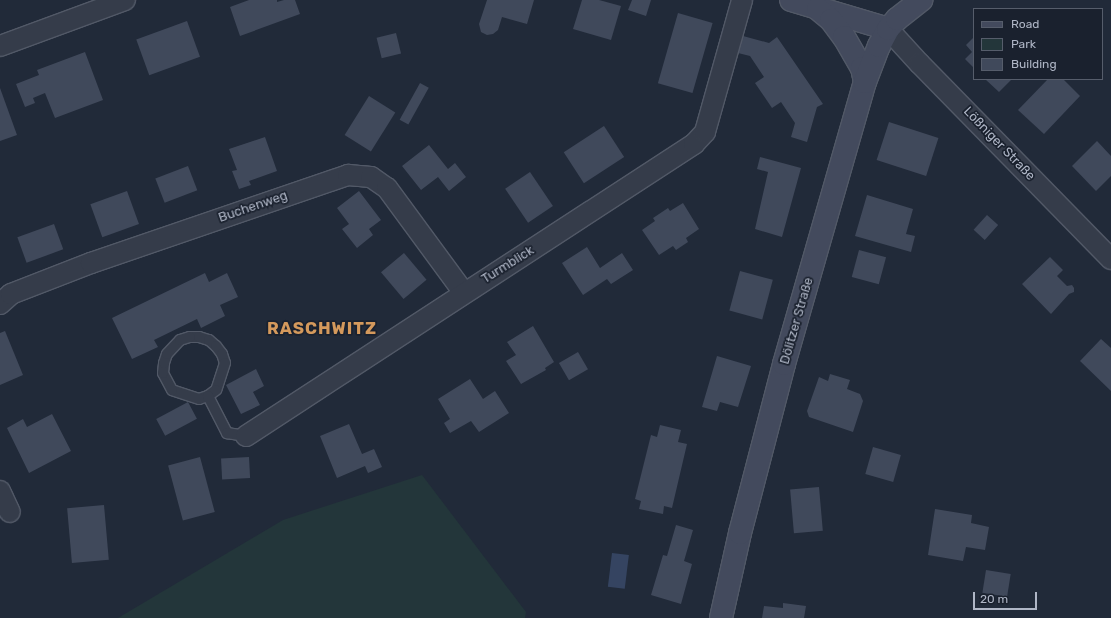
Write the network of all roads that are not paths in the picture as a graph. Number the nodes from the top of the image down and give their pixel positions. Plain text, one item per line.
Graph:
1 (125, 0) edge
2 (742, 0) edge
3 (791, 0) edge
4 (921, 0) edge
5 (813, 6) junction
6 (888, 29) junction
7 (0, 46) edge
8 (865, 82) junction
9 (1111, 258) edge
10 (464, 293) junction
11 (0, 304) edge
12 (208, 396) junction
13 (246, 436) joint
14 (0, 491) edge
15 (10, 512) dead end
16 (721, 618) edge

1 - 7 street
2 - 10 street, Turmblick
3 - 5 main road
4 - 6 main road, Dölitzer Straße
5 - 6 main road
5 - 8 main road
6 - 8 main road, Dölitzer Straße
6 - 9 street, Lößniger Straße
8 - 16 main road, Dölitzer Straße
10 - 11 street, Buchenweg
10 - 13 street, Turmblick
12 - 12 lane
12 - 13 lane, Turmblick
14 - 15 street

